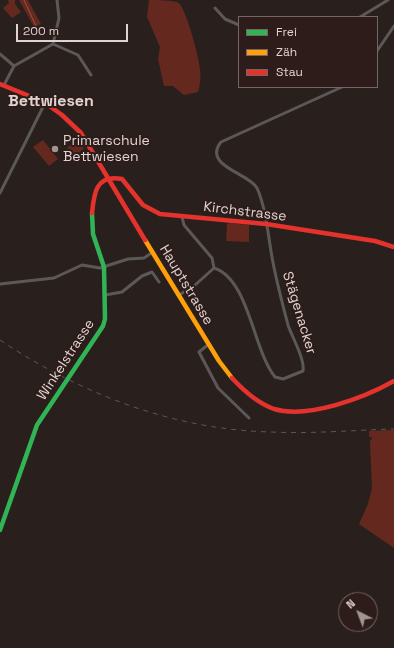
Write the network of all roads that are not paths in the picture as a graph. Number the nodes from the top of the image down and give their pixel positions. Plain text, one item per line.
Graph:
1 (58, 0) edge
2 (388, 0) edge
3 (215, 8) dead end
4 (362, 16) edge
5 (238, 25) edge
6 (394, 26) edge
7 (53, 44) junction
8 (378, 50) edge
9 (0, 54) edge
10 (14, 66) junction
11 (92, 75) dead end
12 (2, 84) edge
13 (340, 88) edge
14 (46, 102) junction
15 (108, 178) junction
16 (0, 193) edge
17 (182, 217) junction
18 (266, 224) junction
19 (394, 247) edge
20 (153, 252) junction
21 (104, 267) junction
22 (214, 268) junction
23 (159, 282) dead end
24 (0, 284) edge
25 (105, 294) junction
26 (179, 295) junction
27 (209, 344) junction
28 (394, 381) edge
29 (249, 418) dead end
30 (0, 530) edge

1 - 7 street
2 - 4 street
3 - 5 street
6 - 8 street
7 - 10 street
7 - 11 street
9 - 10 street
10 - 12 street
12 - 14 street, Hauptstrasse
13 - 18 street
14 - 15 street, Hauptstrasse
14 - 16 street
15 - 17 street, Kirchstrasse
15 - 20 street, Hauptstrasse
15 - 21 street, Winkelstrasse
17 - 18 street, Kirchstrasse
17 - 22 street, Stägenacker
18 - 19 street, Kirchstrasse
18 - 22 street, Stägenacker
20 - 21 street
20 - 26 street, Hauptstrasse
21 - 24 street
21 - 25 street, Winkelstrasse
22 - 26 street
23 - 25 street
25 - 30 street, Winkelstrasse
26 - 27 street, Hauptstrasse
27 - 28 street, Hauptstrasse
27 - 29 street

